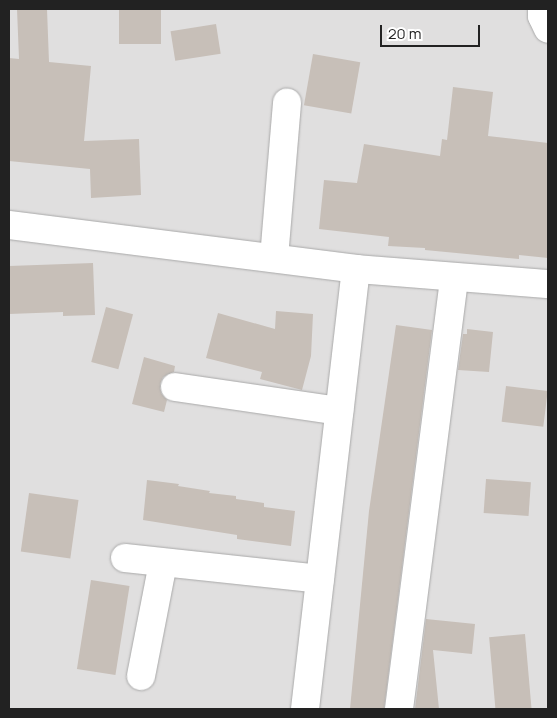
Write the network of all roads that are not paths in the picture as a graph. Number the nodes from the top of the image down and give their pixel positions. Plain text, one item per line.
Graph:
1 (542, 9) edge
2 (548, 29) edge
3 (287, 103) dead end
4 (9, 225) edge
5 (274, 258) junction
6 (356, 269) junction
7 (454, 277) junction
8 (548, 284) edge
9 (175, 387) dead end
10 (339, 411) junction
11 (125, 558) dead end
12 (163, 563) junction
13 (320, 579) junction
14 (141, 676) dead end
15 (305, 709) edge
16 (399, 709) edge

1 - 2 street
3 - 5 street
4 - 5 street
5 - 6 street
6 - 7 street
6 - 10 street
7 - 8 street
7 - 16 street
9 - 10 street
10 - 13 street
11 - 12 street
12 - 13 street
12 - 14 street
13 - 15 street

